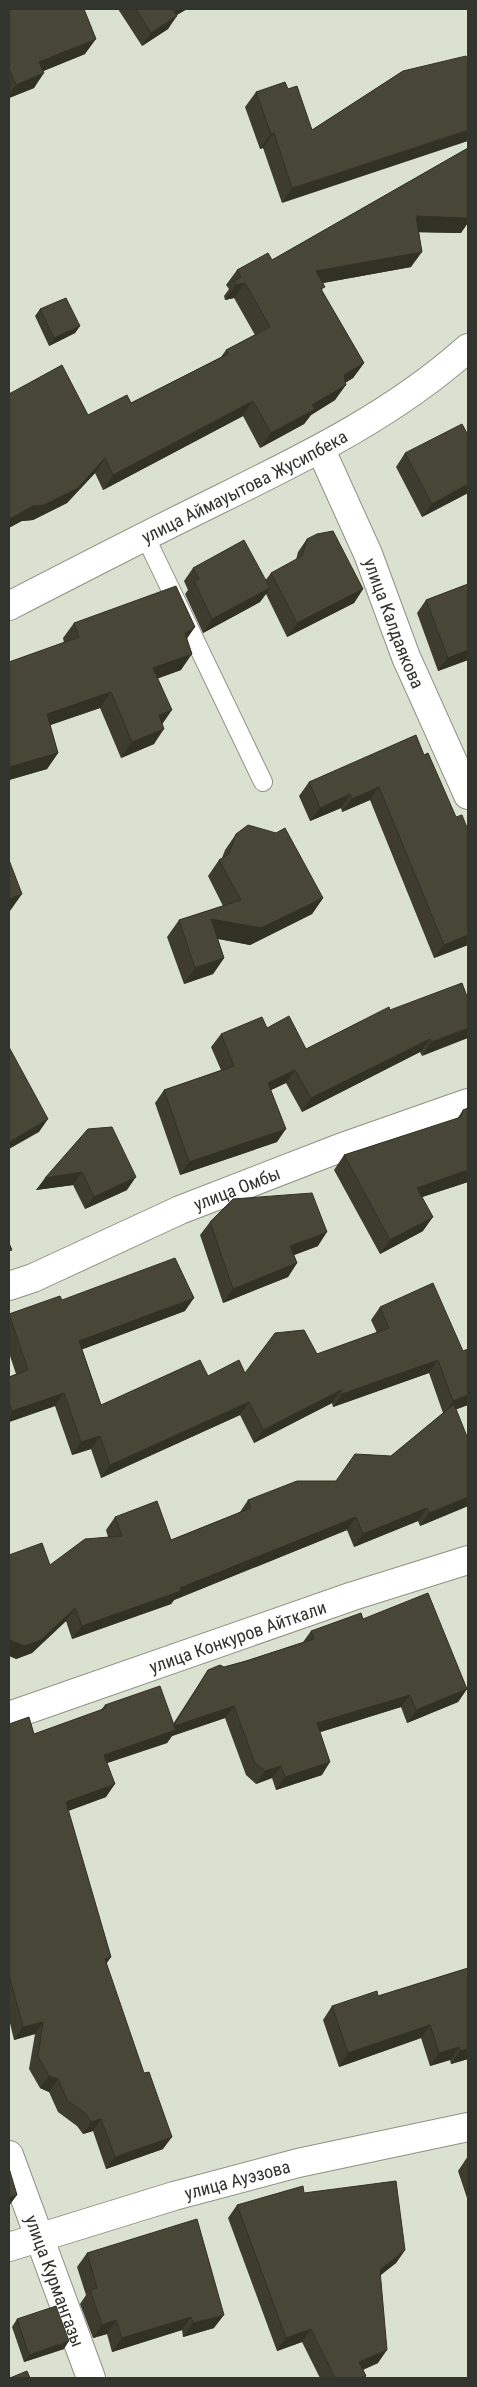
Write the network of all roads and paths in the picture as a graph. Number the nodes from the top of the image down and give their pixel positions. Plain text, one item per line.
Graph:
1 (468, 348) edge
2 (320, 450) junction
3 (145, 536) junction
4 (9, 606) edge
5 (263, 782) dead end
6 (468, 795) edge
7 (468, 1103) edge
8 (9, 1286) edge
9 (468, 1560) edge
10 (9, 1716) edge
11 (468, 2127) edge
12 (9, 2155) edge
13 (38, 2238) junction
14 (9, 2247) edge
15 (91, 2378) edge

1 - 2 street, улица Аймауытова Жусипбека
2 - 3 street, улица Аймауытова Жусипбека
2 - 6 street, улица Калдаякова
3 - 4 street, улица Аймауытова Жусипбека
3 - 5 lane
7 - 8 street, улица Омбы
9 - 10 street, улица Конкуров Айткали
11 - 13 street, улица Ауэзова
12 - 13 street, улица Курмангазы
13 - 14 street, улица Ауэзова
13 - 15 street, улица Курмангазы

